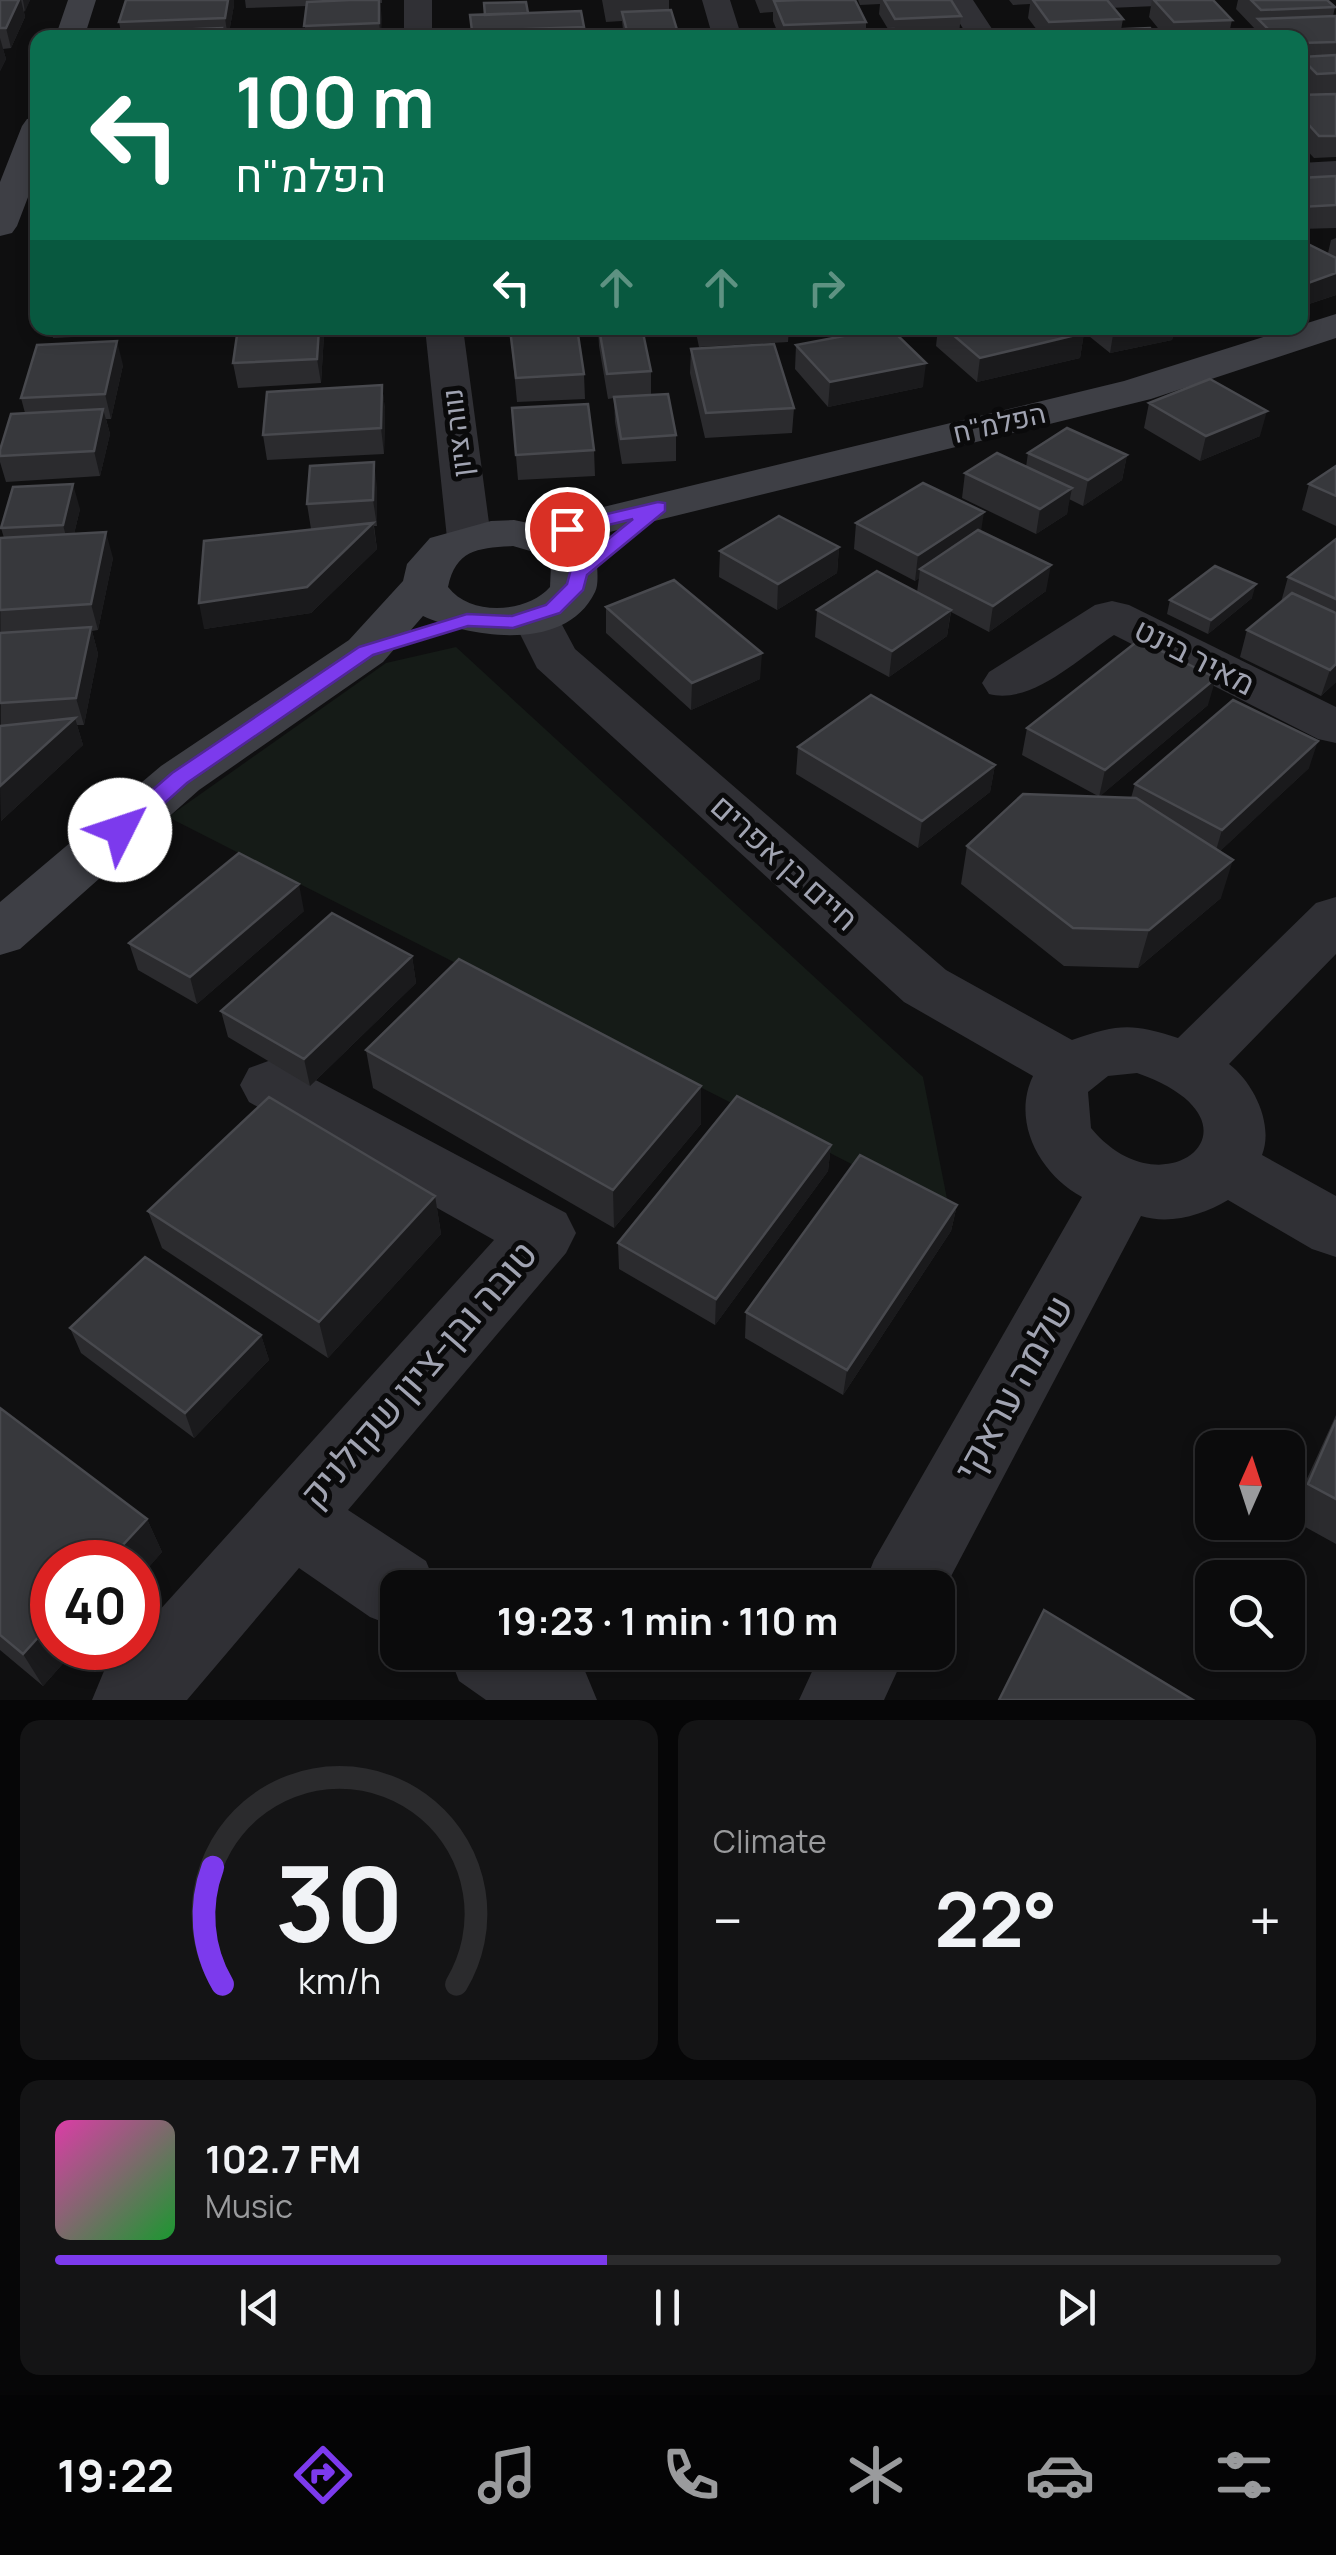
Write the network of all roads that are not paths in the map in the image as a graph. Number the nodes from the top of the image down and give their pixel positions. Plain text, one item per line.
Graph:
1 (82, 0) edge
2 (418, 0) edge
3 (716, 0) edge
4 (959, 0) edge
5 (1204, 0) edge
6 (1109, 4) edge
7 (72, 30) edge
8 (418, 30) edge
9 (725, 30) edge
10 (979, 30) edge
11 (30, 153) edge
12 (1336, 171) edge
13 (1308, 173) edge
14 (0, 226) edge
15 (1336, 325) edge
16 (1308, 334) edge
17 (445, 335) edge
18 (1305, 335) edge
19 (658, 507) junction
20 (536, 537) junction
21 (469, 538) junction
22 (578, 573) junction
23 (424, 586) junction
24 (535, 616) junction
25 (467, 620) junction
26 (366, 651) junction
27 (1007, 683) dead end
28 (1336, 727) edge
29 (1336, 918) edge
30 (0, 934) edge
31 (1190, 1065) junction
32 (1070, 1068) junction
33 (270, 1085) dead end
34 (1226, 1167) junction
35 (1123, 1186) junction
36 (1336, 1228) edge
37 (292, 1518) junction
38 (912, 1570) edge
39 (380, 1577) edge
40 (514, 1670) edge
41 (856, 1670) edge
42 (133, 1700) edge
43 (556, 1700) edge
44 (840, 1700) edge

1 - 7 street
2 - 8 street
3 - 9 street
4 - 10 street
5 - 6 lane
11 - 14 street
12 - 13 street
15 - 16 street, הפלמ"ח
17 - 21 street, נווה ציון
18 - 19 street, הפלמ"ח
19 - 20 street, הפלמ"ח
19 - 22 street, הפלמ"ח
20 - 21 street, הפלמ"ח
20 - 22 street
21 - 23 street
22 - 24 street, הפלמ"ח
23 - 25 street
23 - 26 street
24 - 25 street
24 - 32 street, חיים בן אפרים
25 - 26 street
26 - 30 street
27 - 28 street, מאיר בינט
29 - 31 street
31 - 32 street
31 - 34 street
32 - 35 street
33 - 37 street, טובה ובן-ציון שקולניק
34 - 35 street
34 - 36 street
35 - 38 street, שלמה עראקי
37 - 39 street, טובה ובן-ציון שקולניק
37 - 42 street, טובה ובן-ציון שקולניק
40 - 43 street
41 - 44 street

